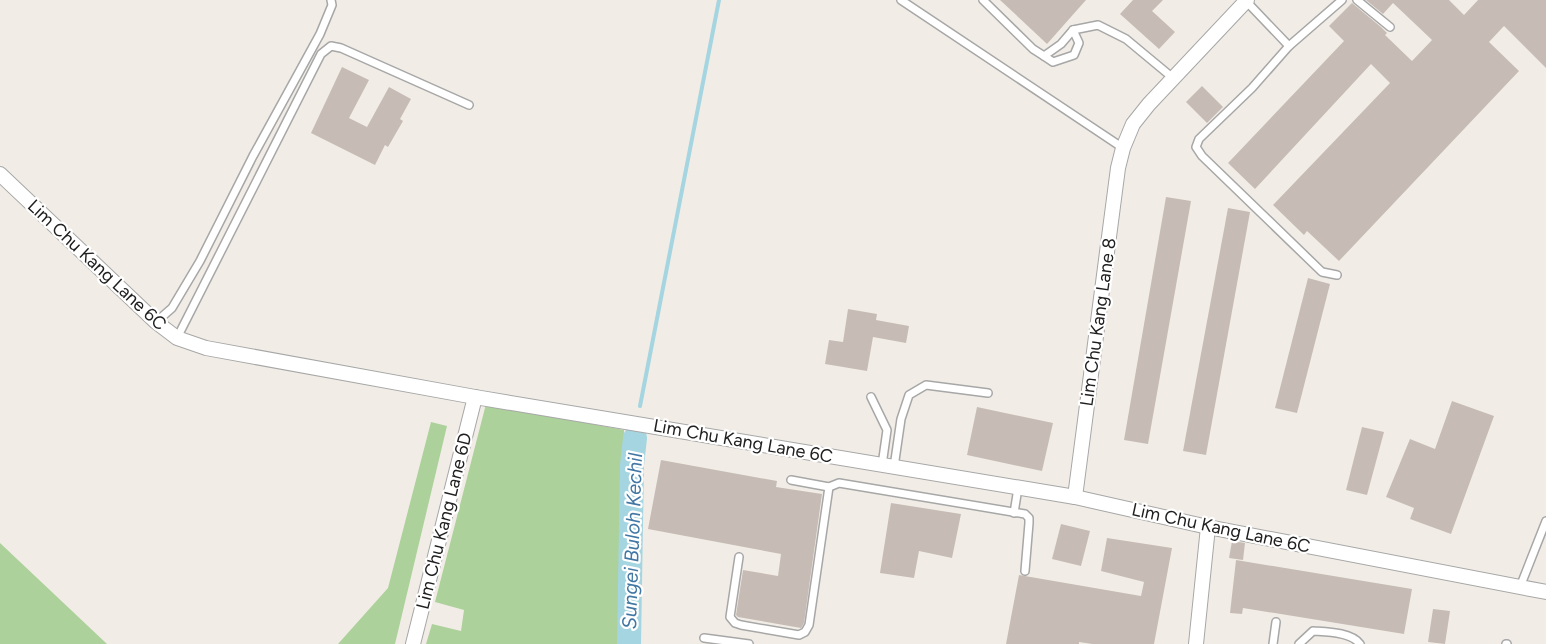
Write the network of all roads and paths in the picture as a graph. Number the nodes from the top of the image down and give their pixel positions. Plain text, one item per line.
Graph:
1 (331, 0) edge
2 (901, 0) edge
3 (983, 0) edge
4 (1246, 0) edge
5 (1342, 0) edge
6 (1357, 0) edge
7 (1390, 27) dead end
8 (1073, 30) junction
9 (1289, 46) junction
10 (1044, 56) junction
11 (1173, 78) junction
12 (469, 105) dead end
13 (1123, 148) junction
14 (0, 174) edge
15 (1337, 275) dead end
16 (156, 322) junction
17 (177, 338) junction
18 (988, 393) dead end
19 (476, 397) junction
20 (871, 397) dead end
21 (888, 466) junction
22 (791, 480) dead end
23 (829, 487) junction
24 (1018, 488) junction
25 (1075, 497) junction
26 (1014, 513) junction
27 (1546, 521) edge
28 (1208, 527) junction
29 (740, 557) dead end
30 (1025, 571) dead end
31 (1520, 587) junction
32 (1546, 592) edge
33 (1276, 622) dead end
34 (704, 638) dead end
35 (413, 644) edge
36 (749, 644) edge
37 (1196, 644) edge
38 (1273, 644) edge
39 (1299, 644) edge
40 (1360, 644) edge

1 - 16 lane
2 - 13 lane
3 - 10 lane
4 - 9 lane
4 - 11 street, Lim Chu Kang Lane 8
5 - 9 lane
6 - 7 lane
8 - 10 lane
8 - 10 lane
8 - 11 lane
9 - 15 lane
11 - 13 street, Lim Chu Kang Lane 8
12 - 17 lane
13 - 25 street, Lim Chu Kang Lane 8
14 - 16 street, Lim Chu Kang Lane 6C
16 - 17 street, Lim Chu Kang Lane 6C
17 - 19 street, Lim Chu Kang Lane 6C
18 - 21 lane
19 - 21 street, Lim Chu Kang Lane 6C
19 - 35 street, Lim Chu Kang Lane 6D
20 - 21 lane
21 - 24 street, Lim Chu Kang Lane 6C
22 - 23 lane
23 - 26 lane
23 - 29 lane
24 - 25 street, Lim Chu Kang Lane 6C
24 - 26 lane
25 - 28 street, Lim Chu Kang Lane 6C
26 - 30 lane
27 - 31 lane
28 - 31 street, Lim Chu Kang Lane 6C
28 - 37 street
31 - 32 street, Lim Chu Kang Lane 6C
33 - 38 lane
34 - 36 lane
39 - 40 lane

